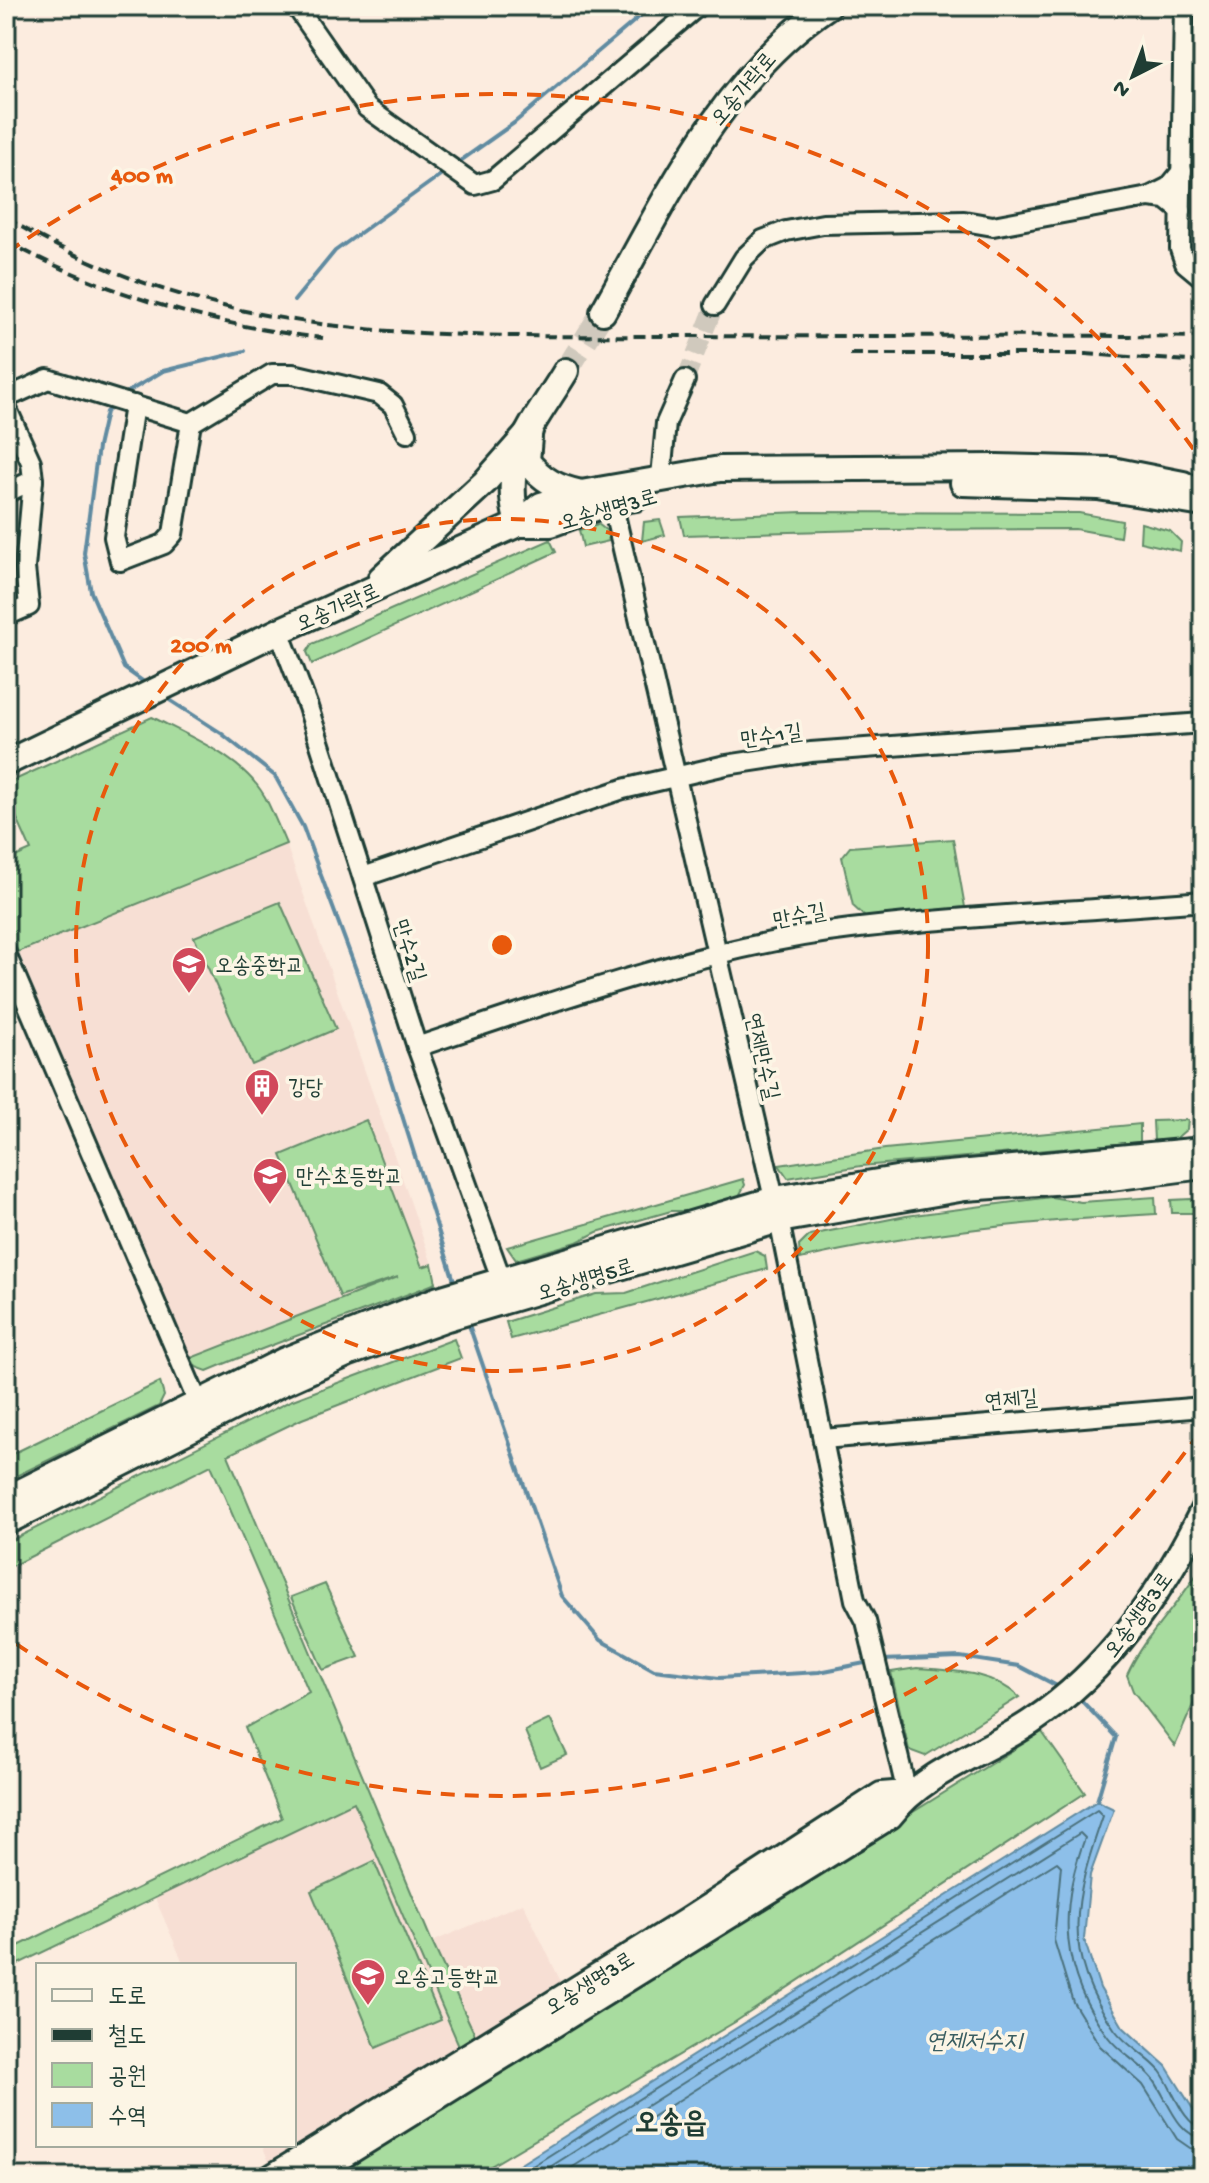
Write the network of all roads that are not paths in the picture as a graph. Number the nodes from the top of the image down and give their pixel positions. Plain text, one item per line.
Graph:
1 (296, 6) edge
2 (698, 6) edge
3 (806, 6) edge
4 (828, 6) edge
5 (1184, 6) edge
6 (790, 32) junction
7 (1182, 171) junction
8 (1149, 197) junction
9 (1181, 211) junction
10 (1203, 278) edge
11 (715, 305) tunnel mouth
12 (603, 312) tunnel mouth
13 (566, 371) tunnel mouth
14 (685, 380) tunnel mouth
15 (6, 398) edge
16 (131, 404) junction
17 (6, 407) edge
18 (191, 423) junction
19 (530, 431) junction
20 (407, 433) dead end
21 (661, 477) junction
22 (33, 480) junction
23 (6, 493) edge
24 (581, 493) junction
25 (1203, 495) edge
26 (612, 502) junction
27 (1203, 504) edge
28 (518, 524) junction
29 (360, 596) junction
30 (6, 616) edge
31 (279, 631) junction
32 (1203, 723) edge
33 (6, 763) edge
34 (678, 775) junction
35 (363, 877) junction
36 (1203, 901) edge
37 (6, 954) edge
38 (717, 956) junction
39 (417, 1047) junction
40 (1203, 1150) edge
41 (1203, 1166) edge
42 (777, 1209) junction
43 (502, 1281) junction
44 (481, 1298) junction
45 (1203, 1407) edge
46 (202, 1412) junction
47 (823, 1439) junction
48 (6, 1499) edge
49 (1203, 1510) edge
50 (6, 1522) edge
51 (907, 1793) junction
52 (272, 2177) edge
53 (308, 2177) edge

1 - 2 street
3 - 6 street
4 - 6 street, 오송가락로
5 - 7 street
6 - 12 street, 오송가락로
7 - 8 street
7 - 9 street
8 - 9 street
8 - 11 street
9 - 10 street
13 - 19 street
14 - 21 street
15 - 16 street
16 - 18 street
16 - 18 street
17 - 22 street
18 - 20 street
19 - 24 street
19 - 28 street
19 - 29 street
21 - 24 street, 오송생명3로
21 - 25 street, 오송생명3로
22 - 23 street
22 - 30 street
24 - 28 street, 오송생명3로
26 - 27 street, 오송생명3로
26 - 28 street, 오송생명3로
26 - 34 street, 연제만수길
28 - 29 street, 오송가락로
29 - 31 street, 오송가락로
31 - 33 street, 오송가락로
31 - 35 street, 만수2길
32 - 34 street, 만수1길
34 - 35 street, 만수1길
34 - 38 street, 연제만수길
35 - 39 street, 만수2길
36 - 38 street, 만수길
37 - 46 street
38 - 39 street, 만수길
38 - 42 street, 연제만수길
39 - 43 street, 만수2길
40 - 42 street, 오송생명5로
41 - 42 street, 오송생명5로
42 - 43 street, 오송생명5로
42 - 44 street, 오송생명5로
42 - 47 street, 연제만수길
43 - 44 street, 오송생명5로
44 - 46 street, 오송생명5로
45 - 47 street, 연제길
46 - 48 street, 오송생명5로
46 - 50 street, 오송생명5로
47 - 51 street, 연제만수길
49 - 51 street, 오송생명3로
51 - 52 street, 오송생명3로
51 - 53 street, 오송생명3로

